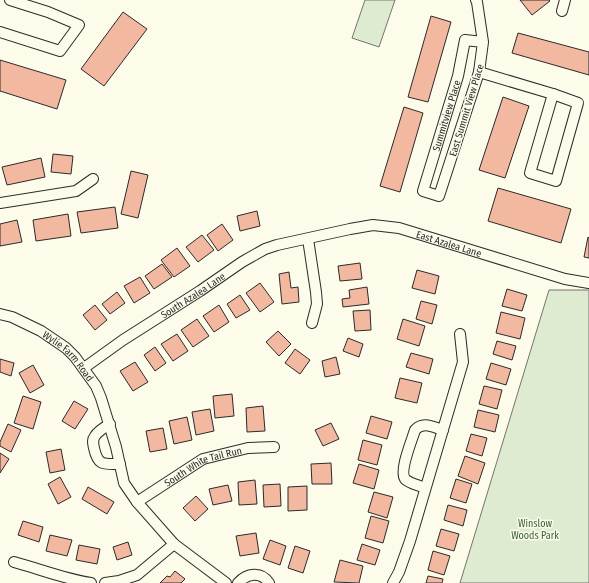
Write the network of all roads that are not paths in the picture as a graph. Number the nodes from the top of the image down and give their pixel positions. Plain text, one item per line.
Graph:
1 (10, 0) edge
2 (476, 0) edge
3 (565, 0) edge
4 (562, 11) dead end
5 (0, 32) edge
6 (483, 42) junction
7 (479, 72) junction
8 (553, 94) junction
9 (93, 179) dead end
10 (439, 196) joint
11 (0, 203) edge
12 (308, 239) junction
13 (589, 283) edge
14 (0, 314) edge
15 (312, 323) dead end
16 (460, 334) dead end
17 (84, 368) junction
18 (110, 424) junction
19 (442, 430) junction
20 (274, 447) dead end
21 (120, 464) junction
22 (425, 488) junction
23 (136, 502) junction
24 (174, 544) junction
25 (14, 562) dead end
26 (91, 583) edge
27 (105, 583) edge
28 (226, 583) edge
29 (238, 583) edge
30 (269, 583) edge
31 (393, 583) edge

1 - 5 street
2 - 6 street, East Summit View Place
3 - 4 street
6 - 7 street, East Summit View Place
6 - 10 street, Summitview Place
7 - 8 street
7 - 10 street, East Summit View Place
8 - 8 street
9 - 11 street
12 - 13 street, East Azalea Lane
12 - 15 street
12 - 17 street, South Azalea Lane
14 - 17 street, Wylie Farm Road
16 - 19 street
17 - 18 street, Wylie Farm Road
18 - 21 street, Wylie Farm Road
18 - 21 street
19 - 22 street
19 - 22 street
20 - 23 street, South White Tail Run
21 - 23 street, Wylie Farm Road
22 - 31 street
23 - 24 street, Wylie Farm Road
24 - 27 street
24 - 28 street, Wylie Farm Road
25 - 26 street
29 - 30 street

